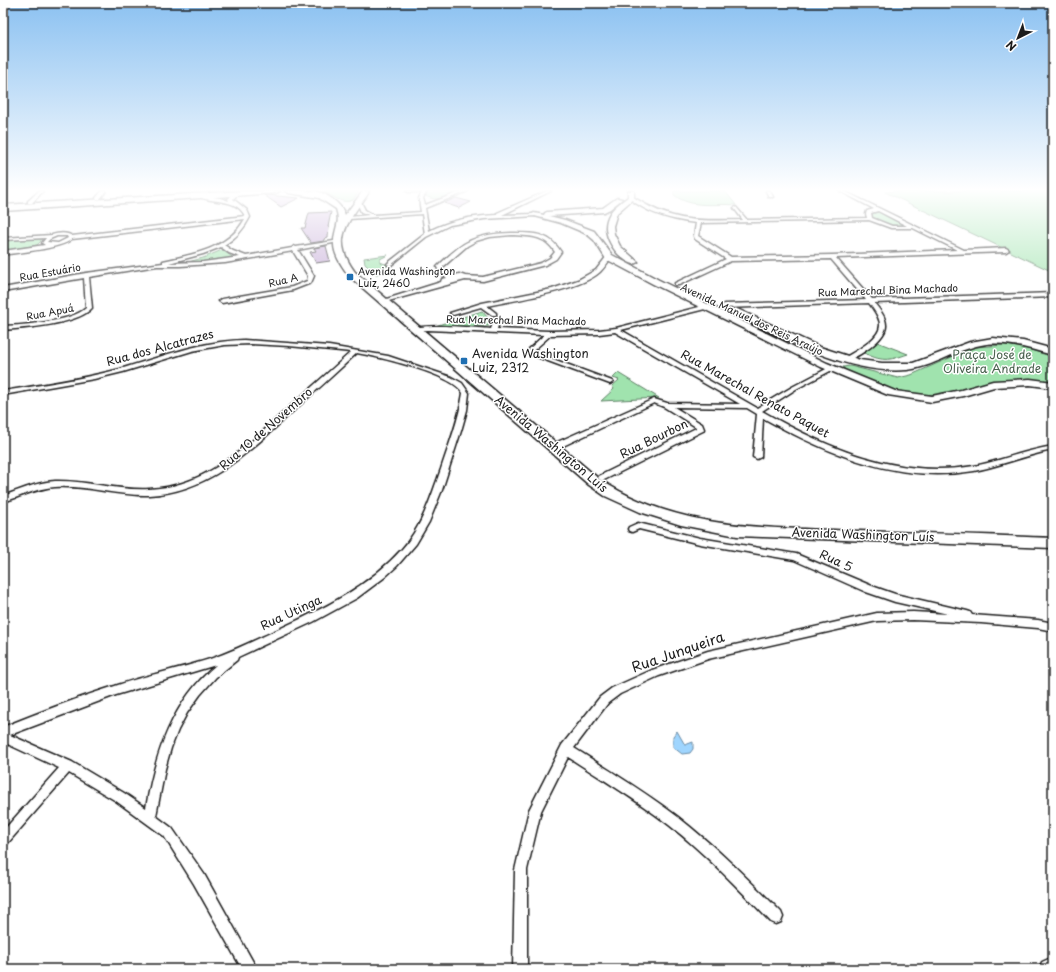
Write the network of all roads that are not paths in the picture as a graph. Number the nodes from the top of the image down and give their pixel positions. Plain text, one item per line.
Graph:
1 (50, 236) edge
2 (55, 236) edge
3 (85, 236) edge
4 (234, 236) edge
5 (339, 236) edge
6 (423, 236) edge
7 (493, 236) edge
8 (540, 236) edge
9 (594, 236) edge
10 (611, 236) edge
11 (696, 236) edge
12 (934, 236) edge
13 (71, 238) joint
14 (3, 239) edge
15 (338, 241) junction
16 (52, 245) junction
17 (221, 245) junction
18 (294, 248) junction
19 (1006, 250) dead end
20 (965, 252) junction
21 (3, 253) edge
22 (832, 256) junction
23 (245, 257) junction
24 (609, 257) junction
25 (730, 258) junction
26 (157, 264) junction
27 (390, 264) dead end
28 (86, 275) junction
29 (451, 278) junction
30 (464, 278) junction
31 (443, 283) junction
32 (677, 284) junction
33 (3, 290) edge
34 (1053, 295) edge
35 (1031, 296) junction
36 (870, 300) junction
37 (222, 301) dead end
38 (383, 301) junction
39 (1053, 301) edge
40 (482, 304) junction
41 (724, 306) junction
42 (707, 307) junction
43 (453, 313) dead end
44 (3, 328) edge
45 (418, 330) junction
46 (494, 330) junction
47 (616, 330) junction
48 (549, 333) junction
49 (355, 352) junction
50 (1053, 352) edge
51 (846, 359) junction
52 (836, 370) junction
53 (610, 382) dead end
54 (1053, 385) edge
55 (461, 386) joint
56 (3, 393) edge
57 (666, 405) junction
58 (747, 406) junction
59 (758, 413) junction
60 (558, 445) dead end
61 (1053, 448) edge
62 (757, 457) dead end
63 (602, 478) dead end
64 (3, 499) edge
65 (632, 529) dead end
66 (1053, 543) edge
67 (981, 619) junction
68 (1053, 627) edge
69 (238, 653) junction
70 (3, 732) edge
71 (3, 737) edge
72 (566, 749) junction
73 (68, 766) junction
74 (150, 818) junction
75 (3, 840) edge
76 (776, 918) dead end
77 (1053, 967) edge
78 (250, 969) edge
79 (520, 969) edge
80 (1049, 969) edge

1 - 14 street
2 - 16 street
3 - 13 street
4 - 17 street
5 - 15 main road
6 - 27 street
7 - 29 street
8 - 30 street
9 - 24 street, Avenida Manuel dos Reis Araújo
10 - 32 street, Avenida Manuel dos Reis Araújo
11 - 25 street
12 - 20 street
13 - 16 street
15 - 18 street, Rua Estuário
15 - 38 main road, Avenida Washington Luís
16 - 21 street
17 - 23 street
17 - 26 street
18 - 23 street, Rua Estuário
18 - 37 street, Rua A
19 - 20 street
20 - 22 street
22 - 25 street
22 - 36 street
23 - 26 street, Rua Estuário
24 - 40 street
24 - 42 street, Avenida Manuel dos Reis Araújo
25 - 32 street
26 - 28 street, Rua Estuário
28 - 33 street, Rua Estuário
28 - 44 street, Rua Apuá
29 - 30 street
29 - 31 street
30 - 31 street
31 - 38 street
32 - 41 street, Avenida Manuel dos Reis Araújo
34 - 35 street, Rua Marechal Bina Machado
35 - 36 street, Rua Marechal Bina Machado
35 - 39 street
36 - 41 street, Rua Marechal Bina Machado
36 - 51 street
38 - 45 main road, Avenida Washington Luís
40 - 43 street
40 - 46 street
41 - 51 street, Avenida Manuel dos Reis Araújo
42 - 47 street, Rua Marechal Bina Machado
42 - 52 street, Avenida Manuel dos Reis Araújo
45 - 46 street, Rua Marechal Bina Machado
45 - 66 main road, Avenida Washington Luís
46 - 48 street, Rua Marechal Bina Machado
47 - 48 street, Rua Marechal Bina Machado
47 - 58 street, Rua Marechal Renato Paquet
48 - 53 street
49 - 55 street, Rua dos Alcatrazes
49 - 56 street, Rua dos Alcatrazes
49 - 64 street, Rua 10 de Novembro
50 - 51 street, Avenida Manuel dos Reis Araújo
51 - 52 street
52 - 54 street, Avenida Manuel dos Reis Araújo
52 - 59 street
55 - 69 street, Rua Utinga
57 - 58 street
57 - 60 street
57 - 63 street, Rua Bourbon
58 - 59 street, Rua Marechal Renato Paquet
59 - 61 street, Rua Marechal Renato Paquet
59 - 62 street
65 - 67 street, Rua 5
67 - 68 street
67 - 72 street, Rua Junqueira
69 - 70 street, Rua Utinga
69 - 74 street
71 - 73 street
72 - 76 street
72 - 79 street, Rua Junqueira
73 - 74 street
73 - 75 street
74 - 78 street
77 - 80 street

